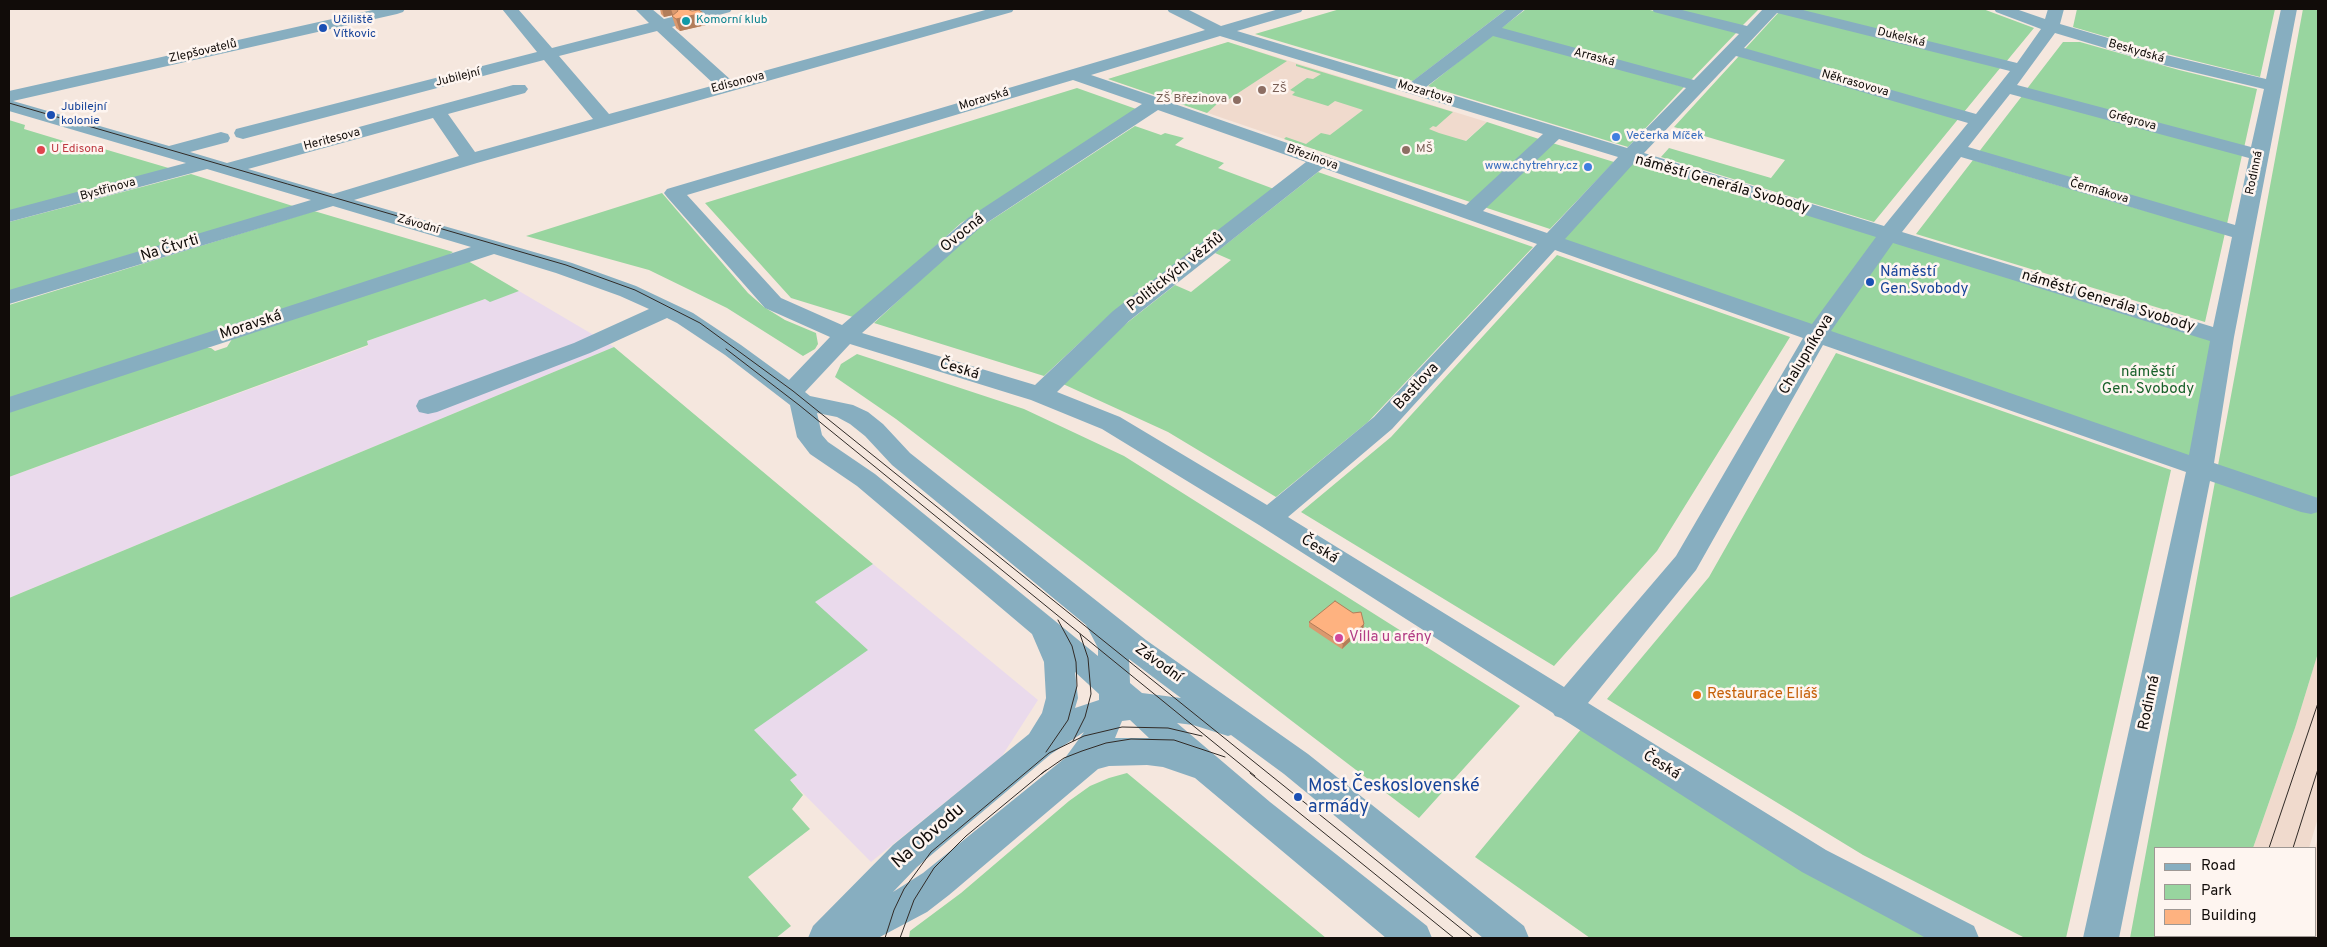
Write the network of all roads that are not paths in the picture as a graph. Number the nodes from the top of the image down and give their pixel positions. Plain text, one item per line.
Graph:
1 (397, 9) edge
2 (510, 9) edge
3 (643, 9) edge
4 (724, 9) edge
5 (1006, 9) edge
6 (1175, 9) edge
7 (1295, 9) edge
8 (1517, 9) edge
9 (1660, 9) edge
10 (1772, 9) edge
11 (1780, 9) edge
12 (2002, 9) edge
13 (2289, 9) edge
14 (696, 16) edge
15 (2054, 18) edge
16 (666, 24) junction
17 (1490, 30) junction
18 (1219, 31) junction
19 (1748, 31) junction
20 (1731, 50) junction
21 (550, 54) junction
22 (2021, 69) junction
23 (1072, 74) junction
24 (727, 86) junction
25 (1698, 86) junction
26 (2273, 86) junction
27 (2006, 88) junction
28 (519, 89) dead end
29 (1413, 89) junction
30 (9, 96) edge
31 (1158, 102) junction
32 (9, 106) edge
33 (437, 111) junction
34 (604, 120) junction
35 (1978, 120) junction
36 (1556, 132) junction
37 (243, 133) dead end
38 (221, 138) dead end
39 (1955, 149) junction
40 (168, 152) junction
41 (1631, 155) junction
42 (2259, 155) junction
43 (470, 159) junction
44 (1320, 161) junction
45 (217, 166) junction
46 (674, 193) joint
47 (332, 200) junction
48 (1468, 213) junction
49 (9, 216) edge
50 (410, 222) junction
51 (2243, 234) junction
52 (1888, 235) junction
53 (1552, 241) junction
54 (494, 247) junction
55 (9, 297) edge
56 (668, 309) junction
57 (1817, 334) junction
58 (845, 335) junction
59 (2222, 337) junction
60 (1040, 394) junction
61 (796, 398) junction
62 (9, 405) edge
63 (428, 406) dead end
64 (2200, 468) junction
65 (2311, 505) dead end
66 (1269, 518) junction
67 (1090, 612) junction
68 (1038, 622) junction
69 (1120, 702) junction
70 (1566, 707) junction
71 (1262, 740) junction
72 (1040, 744) junction
73 (1070, 772) junction
74 (1218, 779) junction
75 (826, 938) edge
76 (843, 938) edge
77 (1414, 938) edge
78 (1511, 938) edge
79 (1961, 938) edge
80 (2101, 938) edge

1 - 30 street, Zlepšovatelů
2 - 21 street
3 - 16 street
4 - 14 street
5 - 24 street, Edisonova
6 - 18 street, Mozartova
7 - 18 street, Moravská
8 - 17 street
9 - 19 street
10 - 19 street
11 - 22 street, Dukelská
12 - 15 street, Beskydská
13 - 26 street, Rodinná
15 - 22 street, Chalupníkova
15 - 26 street, Beskydská
16 - 21 street, Jubilejní
16 - 24 street
17 - 25 street, Arraská
17 - 29 street
18 - 23 street, Moravská
18 - 29 street, Mozartova
19 - 20 street
20 - 25 street
20 - 35 street, Někrasovova
21 - 34 street
21 - 37 street, Jubilejní
22 - 27 street, Chalupníkova
23 - 31 street, Březinova
23 - 46 street, Moravská
24 - 34 street, Edisonova
25 - 41 street
26 - 42 street, Rodinná
27 - 35 street, Chalupníkova
27 - 42 street, Grégrova
28 - 33 street, Heritesova
29 - 36 street, Mozartova
31 - 44 street, Březinova
31 - 58 street, Ovocná
32 - 40 street, Závodní
33 - 43 street
33 - 45 street, Heritesova
34 - 43 street, Edisonova
35 - 39 street, Chalupníkova
36 - 41 street, Mozartova
36 - 48 street
38 - 40 street
39 - 51 street, Čermákova
39 - 52 street, Chalupníkova
40 - 45 street, Závodní
41 - 52 street, náměstí Generála Svobody
41 - 53 street, náměstí Generála Svobody
42 - 51 street, Rodinná
43 - 47 street, Edisonova
43 - 50 street, Edisonova
44 - 48 street, Březinova
44 - 60 street, Politických vězňů
45 - 47 street, Závodní
45 - 49 street, Bystřinova
46 - 58 street, Česká
47 - 50 street, Závodní
47 - 55 street, Na Čtvrti
48 - 53 street, Březinova
50 - 54 street, Závodní
51 - 59 street, Rodinná
52 - 57 street, Chalupníkova
52 - 59 street, náměstí Generála Svobody
53 - 57 street
53 - 66 street, Bastlova
54 - 56 street, Závodní
54 - 62 street, Moravská
56 - 61 street, Závodní
56 - 63 street
57 - 64 street
57 - 70 street, Chalupníkova
58 - 60 street, Česká
58 - 61 street, Ovocná
59 - 64 street
60 - 66 street, Česká
61 - 67 street, Závodní
61 - 68 street
64 - 65 street
64 - 80 street, Rodinná
66 - 70 street, Česká
67 - 69 street
67 - 71 street, Závodní
68 - 69 street
68 - 72 street, Na Obvodu
69 - 71 street, Na Obvodu
69 - 72 street, Na Obvodu
69 - 73 street
69 - 74 street
70 - 79 street, Česká
71 - 78 street, Závodní
72 - 75 street, Na Obvodu
73 - 74 street
73 - 76 street
74 - 77 street

